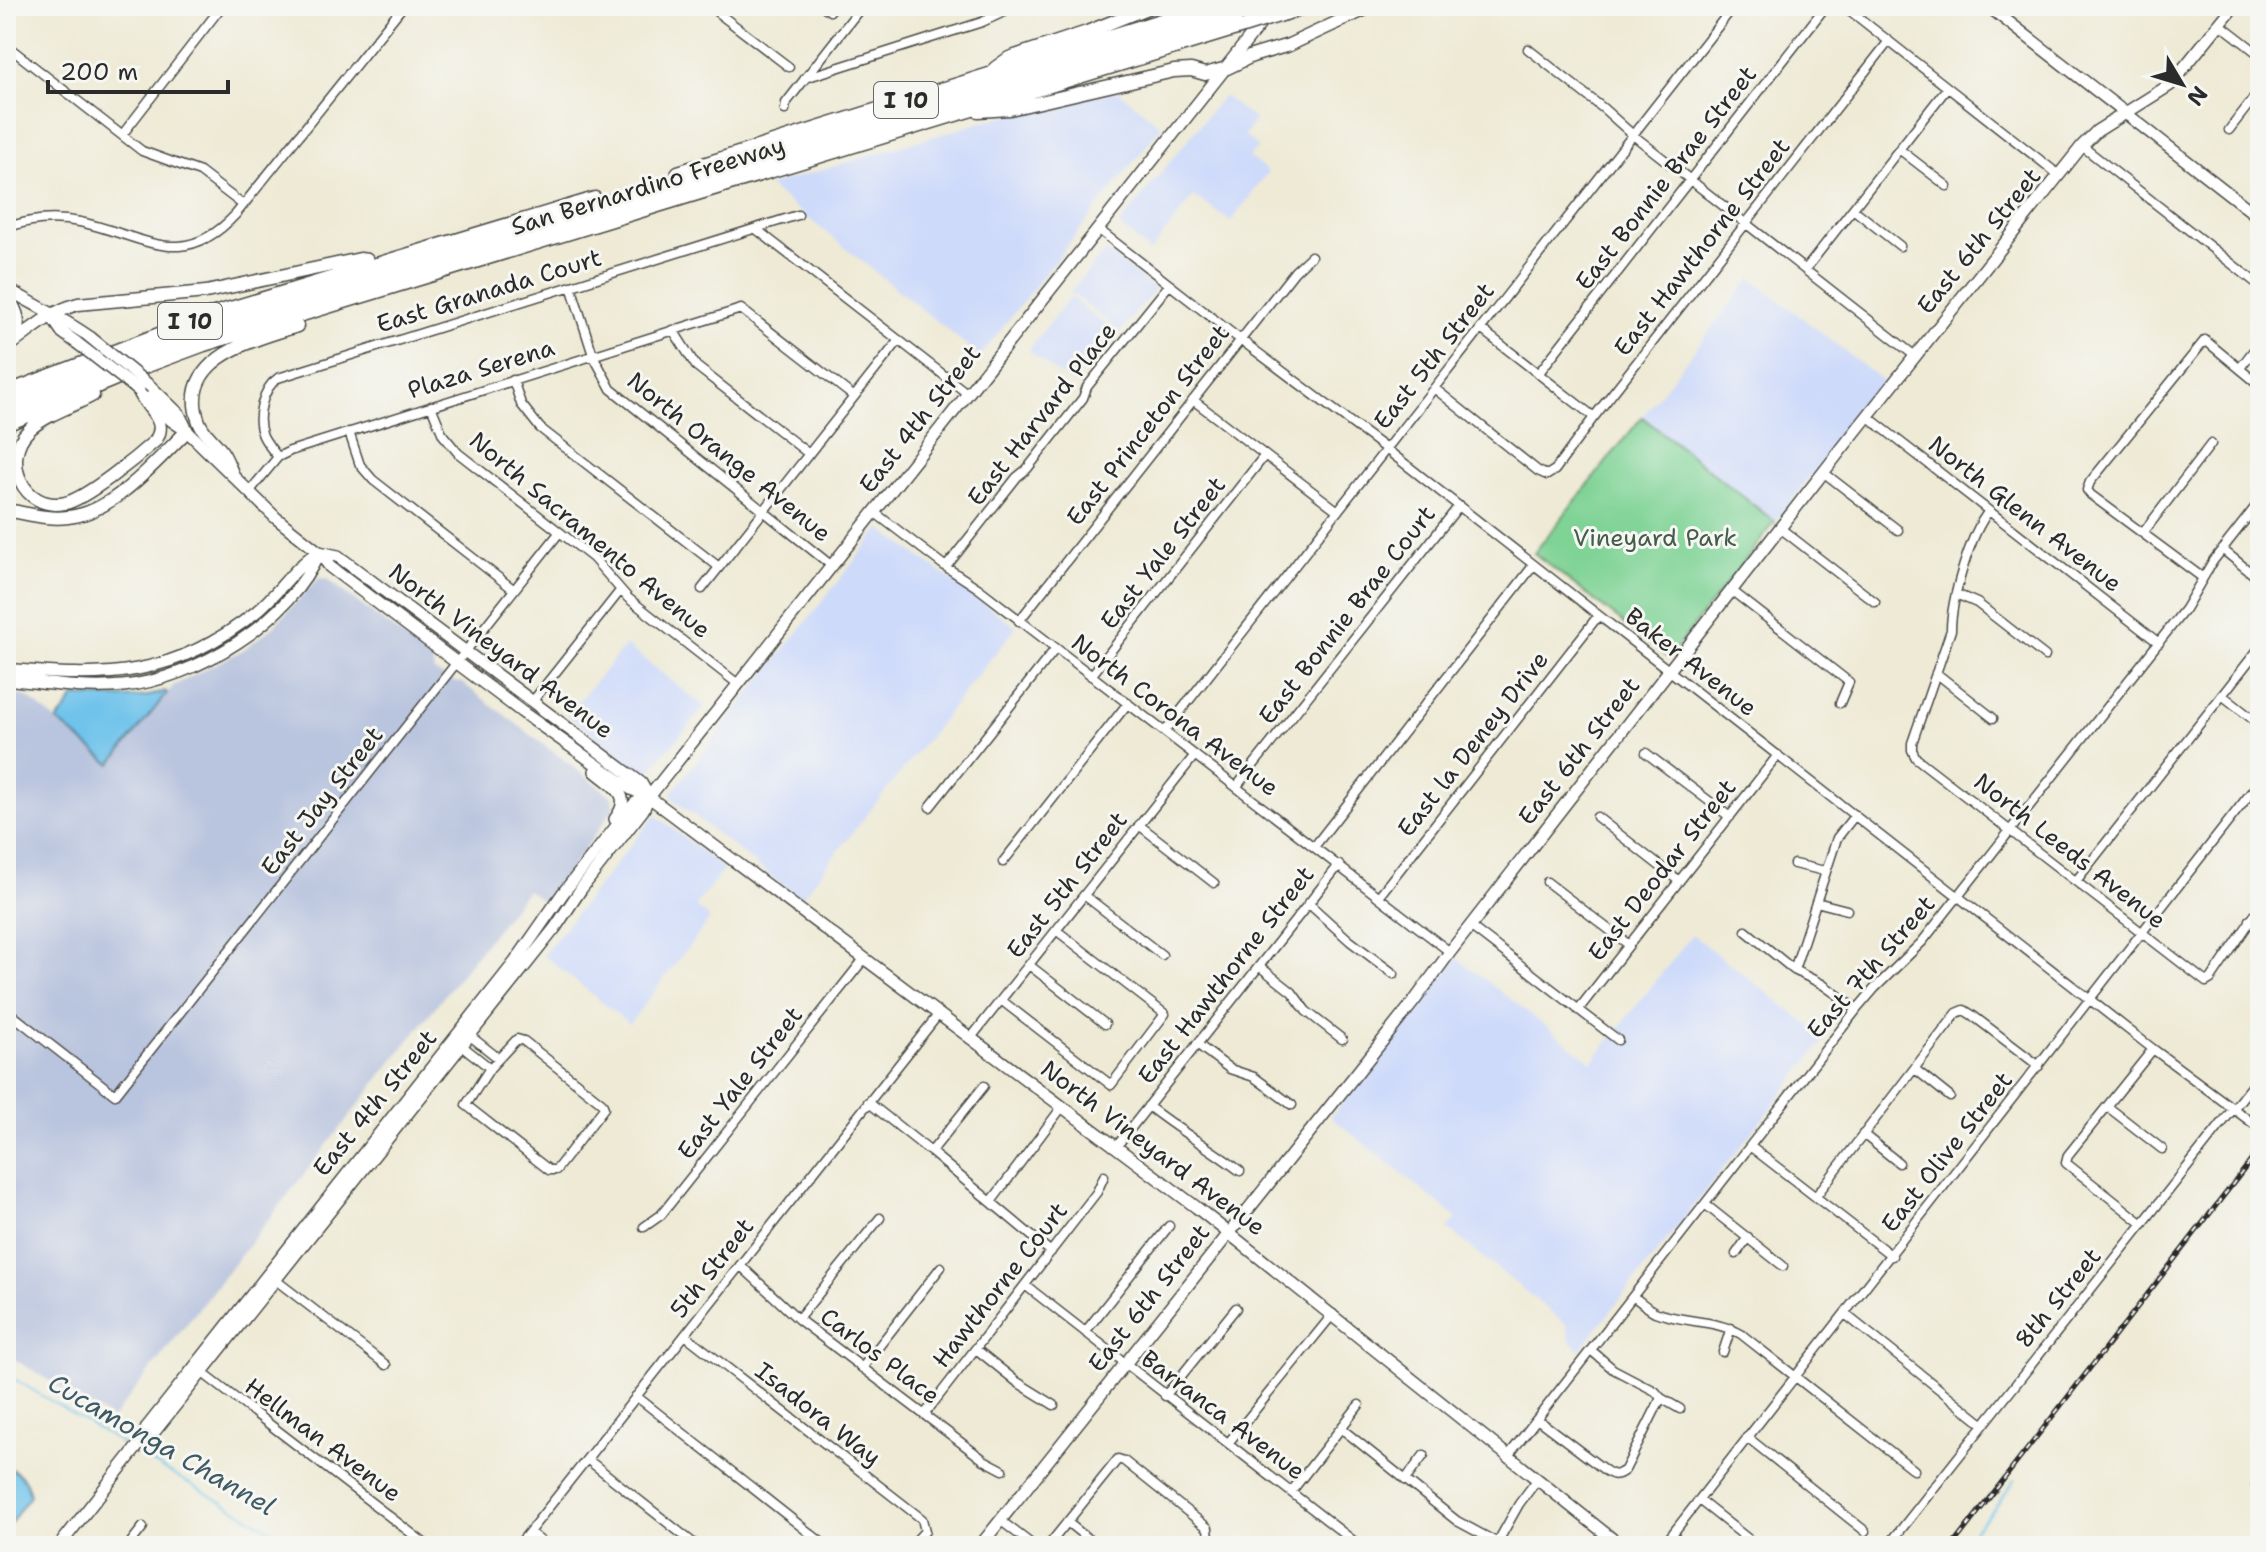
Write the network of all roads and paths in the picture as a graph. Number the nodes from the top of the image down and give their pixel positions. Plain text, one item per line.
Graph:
1 (222, 6) edge
2 (403, 6) edge
3 (709, 6) edge
4 (862, 6) edge
5 (1017, 6) edge
6 (1152, 6) edge
7 (1205, 6) edge
8 (1240, 6) edge
9 (1310, 6) edge
10 (1372, 6) edge
11 (1734, 6) edge
12 (1826, 6) edge
13 (1844, 6) edge
14 (1988, 6) edge
15 (2229, 8) edge
16 (1278, 9) edge
17 (998, 10) edge
18 (2220, 24) junction
19 (1889, 41) junction
20 (6, 45) edge
21 (1528, 49) dead end
22 (2260, 55) edge
23 (789, 67) dead end
24 (1227, 68) junction
25 (988, 74) junction
26 (805, 78) junction
27 (1947, 88) junction
28 (2260, 90) edge
29 (785, 110) dead end
30 (967, 111) junction
31 (2125, 113) junction
32 (2229, 130) dead end
33 (122, 135) junction
34 (1633, 135) junction
35 (2082, 146) junction
36 (1899, 149) junction
37 (2059, 175) junction
38 (1689, 180) junction
39 (1947, 186) dead end
40 (243, 205) junction
41 (1853, 209) junction
42 (798, 215) dead end
43 (2260, 218) edge
44 (1746, 223) junction
45 (6, 228) edge
46 (756, 229) junction
47 (1098, 229) junction
48 (1900, 246) dead end
49 (1311, 256) dead end
50 (378, 262) junction
51 (1805, 270) junction
52 (1169, 285) junction
53 (571, 286) junction
54 (2260, 286) edge
55 (6, 291) edge
56 (377, 293) junction
57 (51, 315) junction
58 (1481, 329) junction
59 (673, 330) junction
60 (1242, 339) junction
61 (899, 340) junction
62 (2260, 342) edge
63 (6, 346) edge
64 (593, 355) junction
65 (1915, 356) junction
66 (142, 368) junction
67 (2240, 368) junction
68 (1538, 374) junction
69 (513, 380) junction
70 (2257, 383) dead end
71 (1434, 388) junction
72 (145, 389) junction
73 (6, 392) edge
74 (968, 394) junction
75 (853, 396) junction
76 (1193, 400) junction
77 (6, 403) edge
78 (431, 406) junction
79 (6, 414) edge
80 (1867, 416) junction
81 (1594, 417) junction
82 (6, 425) edge
83 (187, 431) junction
84 (349, 432) junction
85 (2211, 444) dead end
86 (1386, 449) junction
87 (809, 454) junction
88 (1265, 455) junction
89 (278, 457) junction
90 (1823, 472) junction
91 (233, 475) junction
92 (249, 492) junction
93 (2260, 501) edge
94 (1458, 507) junction
95 (6, 510) edge
96 (1338, 511) junction
97 (1989, 511) junction
98 (763, 512) junction
99 (874, 512) junction
100 (1780, 528) junction
101 (1898, 530) dead end
102 (559, 533) junction
103 (2143, 533) junction
104 (2222, 549) junction
105 (319, 552) junction
106 (832, 566) junction
107 (1533, 566) junction
108 (719, 567) junction
109 (946, 567) junction
110 (2203, 578) junction
111 (2260, 580) edge
112 (513, 589) junction
113 (702, 589) dead end
114 (1731, 590) junction
115 (620, 591) junction
116 (1956, 594) junction
117 (1875, 602) dead end
118 (1598, 616) junction
119 (1019, 621) junction
120 (2159, 643) junction
121 (2260, 647) edge
122 (1056, 648) junction
123 (464, 652) junction
124 (2045, 656) dead end
125 (456, 662) junction
126 (6, 669) edge
127 (1670, 672) junction
128 (1936, 673) junction
129 (1091, 676) junction
130 (6, 679) edge
131 (738, 684) junction
132 (2222, 695) junction
133 (532, 702) junction
134 (1128, 703) junction
135 (1840, 703) dead end
136 (522, 712) junction
137 (1993, 718) dead end
138 (2260, 725) edge
139 (1165, 731) junction
140 (578, 736) junction
141 (1646, 753) dead end
142 (584, 755) junction
143 (1195, 755) junction
144 (1778, 755) junction
145 (2260, 781) edge
146 (1237, 786) junction
147 (649, 797) junction
148 (930, 807) dead end
149 (1855, 815) junction
150 (1597, 817) dead end
151 (1730, 817) junction
152 (1139, 825) junction
153 (2010, 829) junction
154 (1314, 847) junction
155 (1003, 862) dead end
156 (1794, 864) dead end
157 (1339, 865) junction
158 (1825, 871) junction
159 (1679, 881) junction
160 (2076, 881) junction
161 (1547, 882) dead end
162 (1214, 883) dead end
163 (568, 886) junction
164 (1084, 895) junction
165 (1379, 896) junction
166 (1957, 897) junction
167 (1816, 902) junction
168 (1308, 903) junction
169 (2260, 907) edge
170 (1847, 910) dead end
171 (2250, 920) junction
172 (1470, 926) junction
173 (2260, 928) edge
174 (1056, 930) junction
175 (1746, 931) dead end
176 (2141, 932) junction
177 (1629, 945) junction
178 (1450, 952) junction
179 (1162, 955) dead end
180 (864, 959) junction
181 (1029, 965) junction
182 (1259, 966) junction
183 (1794, 970) junction
184 (1394, 974) dead end
185 (1001, 1000) junction
186 (2091, 1001) junction
187 (1857, 1009) junction
188 (6, 1010) edge
189 (1578, 1010) junction
190 (938, 1015) junction
191 (1105, 1024) dead end
192 (970, 1039) junction
193 (1342, 1039) dead end
194 (465, 1040) junction
195 (1618, 1040) dead end
196 (1197, 1044) junction
197 (2153, 1049) junction
198 (498, 1058) junction
199 (2039, 1066) junction
200 (490, 1068) junction
201 (1915, 1069) junction
202 (2260, 1075) edge
203 (984, 1086) dead end
204 (1950, 1097) dead end
205 (868, 1102) junction
206 (1292, 1105) dead end
207 (1148, 1106) junction
208 (1062, 1107) junction
209 (2108, 1107) junction
210 (2233, 1109) junction
211 (2259, 1129) edge
212 (1863, 1134) junction
213 (1116, 1147) junction
214 (1751, 1147) junction
215 (2162, 1149) dead end
216 (931, 1152) junction
217 (1899, 1163) dead end
218 (1240, 1171) dead end
219 (1104, 1176) dead end
220 (1816, 1196) junction
221 (991, 1202) junction
222 (1706, 1205) junction
223 (880, 1218) dead end
224 (2143, 1224) junction
225 (1169, 1226) dead end
226 (644, 1227) dead end
227 (1229, 1232) junction
228 (1748, 1237) junction
229 (1051, 1252) junction
230 (1736, 1254) dead end
231 (1892, 1256) junction
232 (740, 1265) junction
233 (1783, 1266) dead end
234 (941, 1267) dead end
235 (271, 1276) junction
236 (1025, 1285) junction
237 (1634, 1297) junction
238 (1236, 1308) dead end
239 (1333, 1314) junction
240 (1845, 1314) junction
241 (798, 1319) junction
242 (1731, 1328) junction
243 (1085, 1332) junction
244 (685, 1335) junction
245 (976, 1349) junction
246 (1592, 1351) junction
247 (1723, 1352) dead end
248 (386, 1365) dead end
249 (1125, 1365) junction
250 (862, 1368) junction
251 (198, 1369) junction
252 (1796, 1376) junction
253 (636, 1396) junction
254 (1165, 1396) junction
255 (1661, 1398) junction
256 (1054, 1405) dead end
257 (1359, 1405) dead end
258 (1680, 1409) dead end
259 (924, 1415) junction
260 (1537, 1419) junction
261 (1983, 1424) junction
262 (1342, 1429) junction
263 (1747, 1437) junction
264 (1229, 1442) junction
265 (1424, 1455) dead end
266 (1508, 1456) junction
267 (587, 1459) junction
268 (1003, 1470) dead end
269 (1914, 1470) dead end
270 (1405, 1480) junction
271 (1537, 1480) junction
272 (1291, 1492) junction
273 (1699, 1500) junction
274 (1000, 1520) junction
275 (1067, 1522) junction
276 (143, 1527) dead end
277 (1865, 1531) dead end
278 (529, 1532) junction
279 (1497, 1544) edge
280 (59, 1546) edge
281 (128, 1546) edge
282 (428, 1546) edge
283 (518, 1546) edge
284 (547, 1546) edge
285 (697, 1546) edge
286 (826, 1546) edge
287 (911, 1546) edge
288 (980, 1546) edge
289 (1034, 1546) edge
290 (1048, 1546) edge
291 (1097, 1546) edge
292 (1201, 1546) edge
293 (1360, 1546) edge
294 (1621, 1546) edge
295 (1663, 1546) edge
296 (1757, 1546) edge
297 (1888, 1546) edge

1 - 33 street
2 - 40 street
3 - 23 street
4 - 26 street
5 - 17 street
6 - 25 highway
7 - 25 highway, San Bernardino Freeway / I 10
8 - 77 highway
9 - 16 highway, San Bernardino Freeway / I 10
10 - 24 highway
11 - 34 street, East 5th Street
12 - 38 street, East Bonnie Brae Street
13 - 19 street
14 - 31 main road
15 - 18 main road, East 6th Street
16 - 24 main road, East 4th Street
16 - 30 highway, San Bernardino Freeway / I 10, bridge
16 - 79 highway, bridge
17 - 26 street
18 - 22 street
18 - 31 main road, East 6th Street
19 - 27 street
19 - 44 street, East Hawthorne Street
20 - 33 street
21 - 34 street
24 - 30 highway
24 - 47 main road, East 4th Street
25 - 50 highway, San Bernardino Freeway / I 10
26 - 29 street
27 - 36 street
27 - 37 street
28 - 32 street
30 - 56 highway, San Bernardino Freeway / I 10
31 - 35 main road, East 6th Street
31 - 43 main road
33 - 40 street
34 - 38 street
34 - 58 street, East 5th Street
35 - 37 main road, East 6th Street
35 - 54 street
36 - 39 street
36 - 41 street
37 - 65 main road, East 6th Street
38 - 44 street
38 - 68 street, East Bonnie Brae Street
40 - 45 street
41 - 48 street
41 - 51 street
42 - 46 street, East Granada Court
44 - 51 street
44 - 81 street, East Hawthorne Street
46 - 53 street, East Granada Court
46 - 61 street
47 - 52 street, Baker Avenue
47 - 74 main road, East 4th Street
49 - 60 street, East Princeton Street
50 - 57 highway
50 - 73 highway, San Bernardino Freeway / I 10
51 - 65 street
52 - 60 street, Baker Avenue
52 - 109 street, East Harvard Place
53 - 64 street, North Orange Avenue
53 - 89 street, East Granada Court
55 - 57 main road, North Vineyard Avenue
55 - 63 highway
56 - 66 highway, San Bernardino Freeway / I 10
56 - 91 highway
57 - 63 highway
57 - 72 main road, North Vineyard Avenue, bridge
57 - 72 main road, North Vineyard Avenue, bridge
58 - 68 street
58 - 71 street, East 5th Street
59 - 64 street, Plaza Serena
59 - 75 street, Plaza Serena
59 - 87 street
60 - 76 street, East Princeton Street
60 - 86 street, Baker Avenue
61 - 74 street
61 - 75 street
62 - 67 street
64 - 69 street, Plaza Serena
64 - 98 street, North Orange Avenue
65 - 80 main road, East 6th Street
66 - 72 highway
66 - 82 highway, San Bernardino Freeway / I 10
67 - 70 street
67 - 103 street
68 - 81 street
69 - 78 street, Plaza Serena
69 - 108 street
71 - 81 street, East Hawthorne Street
71 - 86 street, East 5th Street
72 - 83 main road, North Vineyard Avenue
74 - 99 main road, East 4th Street
75 - 87 street
76 - 88 street
76 - 119 street, East Princeton Street
78 - 84 street, Plaza Serena
78 - 102 street, North Sacramento Avenue
80 - 90 main road, East 6th Street
80 - 97 street, North Glenn Avenue
83 - 91 main road, North Vineyard Avenue
83 - 95 highway
84 - 89 street, Plaza Serena
84 - 112 street
85 - 103 street
86 - 94 street, Baker Avenue
86 - 96 street, East 5th Street
87 - 98 street
88 - 96 street
88 - 129 street, East Yale Street
89 - 92 street
90 - 100 main road, East 6th Street
90 - 101 street
91 - 92 main road, North Vineyard Avenue
92 - 105 main road, North Vineyard Avenue
93 - 104 street, East 7th Street
94 - 107 street, Baker Avenue
94 - 146 street, East Bonnie Brae Court
96 - 139 street, East 5th Street
97 - 116 street
97 - 120 street, North Glenn Avenue
98 - 106 street, North Orange Avenue
98 - 108 street
99 - 106 main road, East 4th Street
99 - 109 street, North Corona Avenue
100 - 114 main road, East 6th Street
100 - 117 street
102 - 112 street, East Jay Street
102 - 115 street, North Sacramento Avenue
103 - 110 street
104 - 110 street, East 7th Street
104 - 111 street
105 - 123 main road, North Vineyard Avenue
105 - 125 main road, North Vineyard Avenue
105 - 126 main road
105 - 130 main road
106 - 131 main road, East 4th Street
107 - 118 street, Baker Avenue
107 - 154 street, East Hawthorne Street
108 - 113 street
109 - 119 street, North Corona Avenue
110 - 120 street, East 7th Street
112 - 123 street, East Jay Street
114 - 127 main road, East 6th Street
114 - 135 street
115 - 131 street, North Sacramento Avenue
115 - 133 street
116 - 124 street
116 - 128 street
118 - 127 street, Baker Avenue
118 - 165 street, East la Deney Drive
119 - 122 street, North Corona Avenue
120 - 153 street, East 7th Street
121 - 132 street
122 - 129 street, North Corona Avenue
122 - 148 street
123 - 125 street, East Jay Street
123 - 133 main road, North Vineyard Avenue
125 - 136 main road, North Vineyard Avenue
125 - 188 street, East Jay Street
127 - 144 street, Baker Avenue
127 - 172 main road, East 6th Street
128 - 137 street
128 - 153 street, North Leeds Avenue
129 - 134 street, North Corona Avenue
131 - 147 main road, East 4th Street
132 - 138 street
132 - 160 street
133 - 140 main road, North Vineyard Avenue
134 - 139 street, North Corona Avenue
134 - 155 street
136 - 140 main road
136 - 142 main road, North Vineyard Avenue
139 - 143 street, North Corona Avenue
140 - 147 main road, North Vineyard Avenue
141 - 151 street
142 - 147 main road, North Vineyard Avenue
142 - 163 main road
143 - 146 street, North Corona Avenue
143 - 152 street, East 5th Street
144 - 149 street, Baker Avenue
144 - 151 street, East Deodar Street
145 - 176 street, East Olive Street
146 - 154 street, North Corona Avenue
147 - 163 main road, East 4th Street
147 - 180 main road, North Vineyard Avenue
147 - 194 main road, East 4th Street
149 - 158 street
149 - 166 street, Baker Avenue
150 - 159 street
151 - 159 street, East Deodar Street
152 - 162 street
152 - 164 street, East 5th Street
153 - 160 street, North Leeds Avenue
153 - 166 street, East 7th Street
154 - 157 street, North Corona Avenue
156 - 158 street
157 - 165 street, North Corona Avenue
157 - 168 street, East Hawthorne Street
158 - 167 street
159 - 177 street, East Deodar Street
160 - 176 street, North Leeds Avenue
161 - 177 street
163 - 235 main road, East 4th Street
164 - 174 street, East 5th Street
164 - 179 street
165 - 178 street, North Corona Avenue
166 - 186 street, Baker Avenue
166 - 187 street, East 7th Street
167 - 170 street
167 - 183 street
168 - 182 street, East Hawthorne Street
168 - 184 street
169 - 171 street
171 - 173 street
171 - 176 street, North Leeds Avenue
172 - 178 main road, East 6th Street
172 - 189 street
174 - 181 street, East 5th Street
174 - 185 street
175 - 183 street
176 - 186 street, East Olive Street
177 - 189 street, East Deodar Street
178 - 227 main road, East 6th Street
180 - 190 main road, North Vineyard Avenue
180 - 226 street, East Yale Street
181 - 185 street, East 5th Street
181 - 191 street
182 - 193 street
182 - 196 street, East Hawthorne Street
183 - 187 street
185 - 192 street, East 5th Street
186 - 197 street, Baker Avenue
186 - 199 street, East Olive Street
187 - 214 street, East 7th Street
189 - 195 street
190 - 192 main road, North Vineyard Avenue
190 - 205 street, 5th Street
192 - 208 main road, North Vineyard Avenue
194 - 198 street
194 - 200 street
194 - 235 main road, East 4th Street
196 - 206 street
196 - 207 street, East Hawthorne Street
197 - 209 street
197 - 210 street, Baker Avenue
198 - 200 street
198 - 200 street
199 - 201 street
199 - 231 street, East Olive Street
201 - 204 street
201 - 212 street
202 - 210 street, 8th Street
203 - 216 street
205 - 216 street
205 - 232 street, 5th Street
207 - 213 street, East Hawthorne Street
207 - 218 street
208 - 213 main road, North Vineyard Avenue
208 - 221 street
209 - 215 street
209 - 224 street
210 - 211 street, Baker Avenue
210 - 224 street, 8th Street
212 - 217 street
212 - 220 street
213 - 227 main road, North Vineyard Avenue
214 - 220 street
214 - 222 street, East 7th Street
216 - 221 street
219 - 229 street, Hawthorne Court
220 - 231 street
221 - 229 street
222 - 228 street
222 - 237 street, East 7th Street
223 - 241 street
224 - 261 street, 8th Street
225 - 243 street
227 - 239 main road, North Vineyard Avenue
227 - 249 main road, East 6th Street
228 - 230 street
228 - 233 street
229 - 236 street, Hawthorne Court
231 - 240 street, East Olive Street
232 - 241 street, Carlos Place
232 - 244 street, 5th Street
234 - 250 street
235 - 248 street
235 - 251 main road, East 4th Street
236 - 243 street, Barranca Avenue
236 - 245 street, Hawthorne Court
237 - 242 street
237 - 246 street, East 7th Street
238 - 254 street
239 - 264 street
239 - 266 main road, North Vineyard Avenue
240 - 252 street, East Olive Street
240 - 261 street
241 - 250 street, Carlos Place
242 - 247 street
242 - 252 street
243 - 249 street, Barranca Avenue
244 - 253 street, 5th Street
244 - 287 street, Isadora Way
245 - 256 street
245 - 259 street, Hawthorne Court
246 - 255 street
246 - 260 street, East 7th Street
249 - 254 street, Barranca Avenue
249 - 274 main road, East 6th Street
250 - 259 street, Carlos Place
251 - 280 main road, East 4th Street
251 - 282 street, Hellman Avenue
252 - 263 street, East Olive Street
252 - 269 street
253 - 267 street, 5th Street
253 - 286 street
254 - 264 street, Barranca Avenue
255 - 258 street
255 - 260 street
257 - 262 street
259 - 268 street, Carlos Place
260 - 266 street, East 7th Street
261 - 297 street, 8th Street
262 - 270 street
262 - 272 street
263 - 273 street, East Olive Street
263 - 277 street
264 - 272 street, Barranca Avenue
265 - 270 street
266 - 271 main road, North Vineyard Avenue
267 - 278 street, 5th Street
267 - 285 street
270 - 279 street
271 - 279 street
271 - 294 main road, North Vineyard Avenue
272 - 293 street, Barranca Avenue
273 - 295 street, East Olive Street
273 - 296 street
274 - 288 main road, East 6th Street
274 - 289 street
275 - 290 street
275 - 291 street
275 - 292 street
276 - 281 street
278 - 283 street, 5th Street
278 - 284 street

